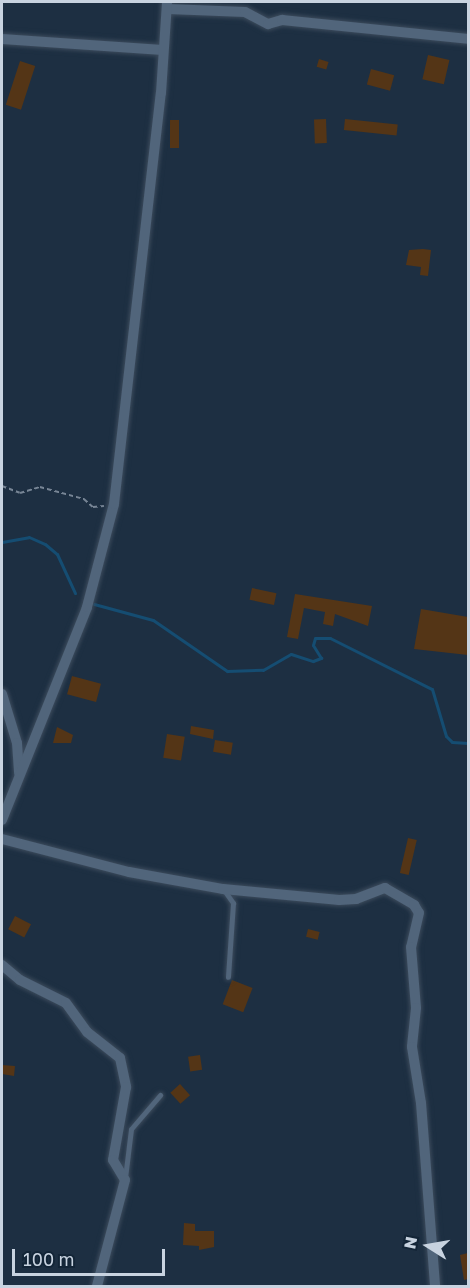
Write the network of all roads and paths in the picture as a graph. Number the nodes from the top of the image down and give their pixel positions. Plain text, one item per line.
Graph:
1 (168, 5) edge
2 (2, 39) edge
3 (468, 39) edge
4 (163, 50) junction
5 (2, 486) edge
6 (114, 504) junction
7 (2, 694) edge
8 (19, 779) junction
9 (2, 820) edge
10 (2, 839) edge
11 (223, 889) junction
12 (2, 965) edge
13 (228, 977) dead end
14 (160, 1095) dead end
15 (125, 1180) junction
16 (97, 1287) edge
17 (435, 1287) edge

1 - 3 street
1 - 4 street
2 - 4 street
4 - 6 street
5 - 6 path
6 - 8 street
7 - 8 street
8 - 9 street
10 - 11 street
11 - 13 lane
11 - 17 street
12 - 15 street
14 - 15 lane
15 - 16 street

